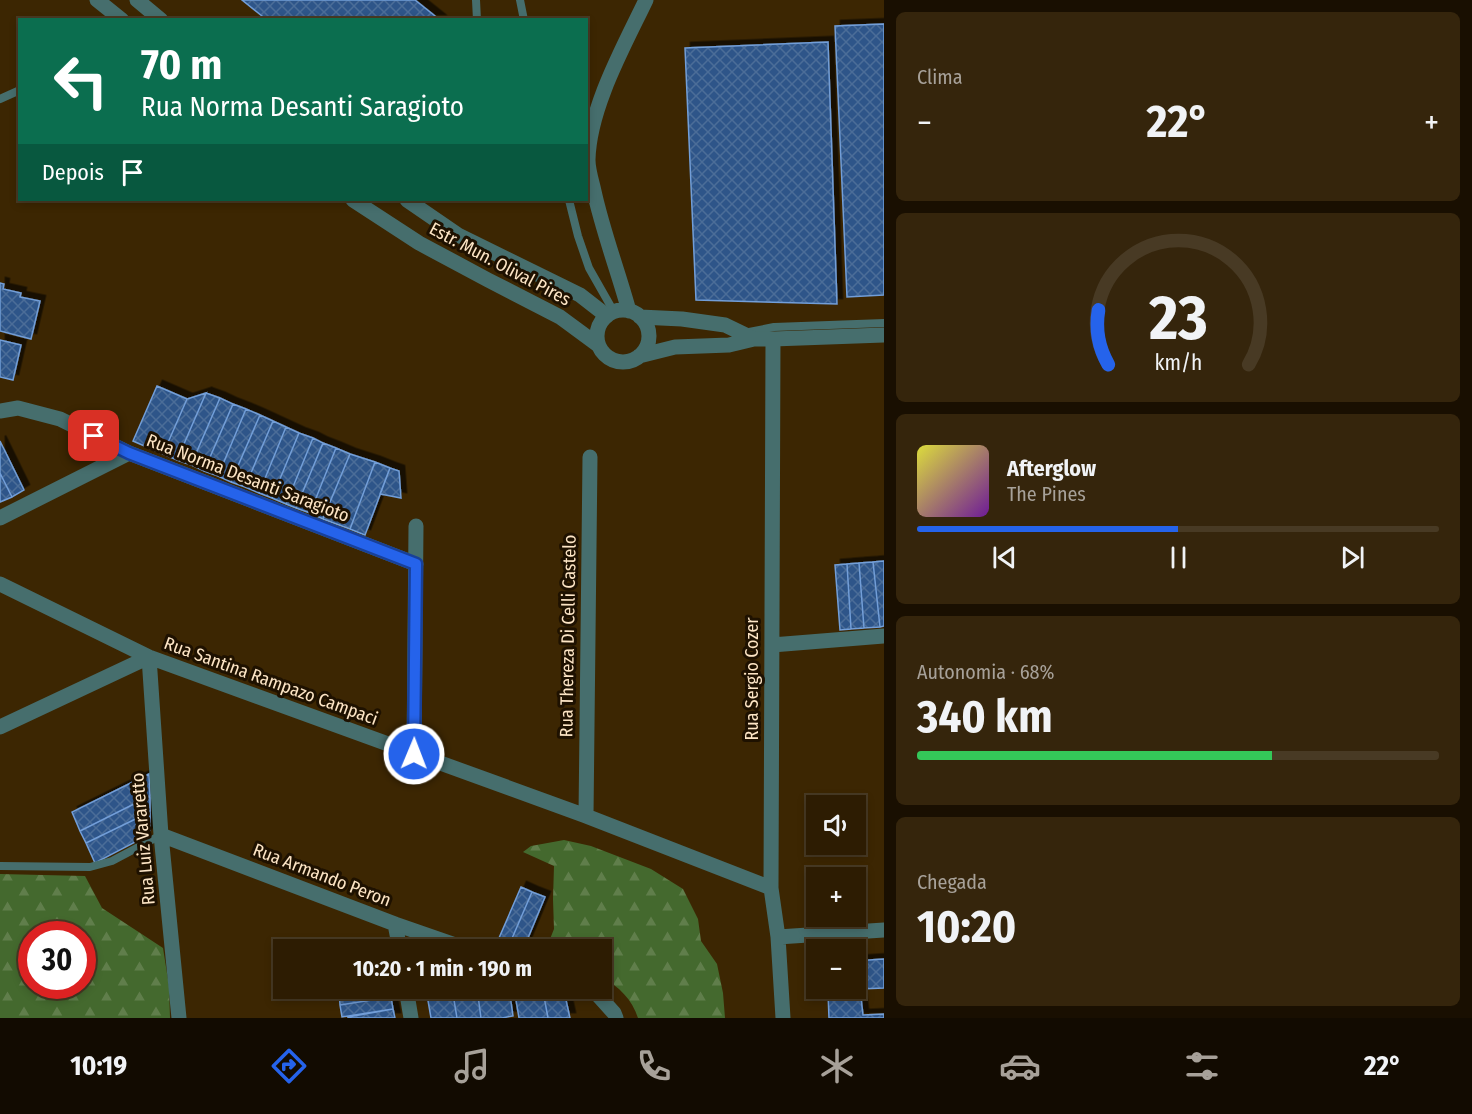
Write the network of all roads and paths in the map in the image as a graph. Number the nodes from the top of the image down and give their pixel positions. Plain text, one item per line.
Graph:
1 (98, 0) edge
2 (137, 0) edge
3 (476, 0) edge
4 (519, 0) edge
5 (646, 0) edge
6 (120, 18) edge
7 (159, 18) edge
8 (477, 18) edge
9 (524, 18) edge
10 (18, 91) edge
11 (0, 99) edge
12 (355, 201) edge
13 (408, 201) edge
14 (569, 201) edge
15 (622, 314) junction
16 (884, 323) edge
17 (884, 335) edge
18 (749, 336) junction
19 (772, 339) junction
20 (598, 345) junction
21 (639, 356) junction
22 (0, 411) edge
23 (129, 453) junction
24 (590, 457) dead end
25 (0, 518) edge
26 (416, 526) dead end
27 (416, 564) junction
28 (0, 584) edge
29 (884, 636) edge
30 (772, 645) junction
31 (149, 657) junction
32 (0, 727) edge
33 (414, 754) junction
34 (586, 816) junction
35 (161, 835) junction
36 (0, 866) edge
37 (771, 888) junction
38 (395, 924) junction
39 (884, 930) edge
40 (778, 937) junction
41 (398, 939) edge
42 (438, 939) edge
43 (408, 999) edge
44 (601, 999) edge
45 (615, 1015) edge
46 (179, 1018) edge
47 (411, 1018) edge
48 (783, 1018) edge

1 - 6 street
2 - 7 street
3 - 8 lane
4 - 9 lane
5 - 15 street
10 - 11 lane
12 - 20 street, Estr. Mun. Olival Pires
13 - 15 street, Estr. Mun. Olival Pires
14 - 15 lane
15 - 18 street, Estr. Mun. Olival Pires
15 - 20 street
15 - 21 street
16 - 18 lane
17 - 19 street, Estr. Mun. Olival Pires
18 - 19 street, Estr. Mun. Olival Pires
18 - 21 street, Estr. Mun. Olival Pires
19 - 30 street, Rua Sergio Cozer
20 - 21 street, Estr. Mun. Olival Pires
22 - 23 street, Rua Norma Desanti Saragioto
23 - 25 street
23 - 27 street, Rua Norma Desanti Saragioto
24 - 34 street, Rua Thereza Di Celli Castelo
26 - 27 street
27 - 33 street
28 - 31 street, Rua Santina Rampazo Campaci
29 - 30 street
30 - 37 street, Rua Sergio Cozer
31 - 32 street
31 - 33 street, Rua Santina Rampazo Campaci
31 - 35 street, Rua Luiz Vararetto
33 - 34 street, Rua Santina Rampazo Campaci
34 - 37 street, Rua Santina Rampazo Campaci
35 - 36 lane
35 - 38 street, Rua Armando Peron
35 - 46 street, Rua Luiz Vararetto
37 - 40 street, Rua Sergio Cozer
38 - 41 street
38 - 42 street, Rua Armando Peron
39 - 40 street
40 - 48 street, Rua Sergio Cozer
43 - 47 street
44 - 45 street

